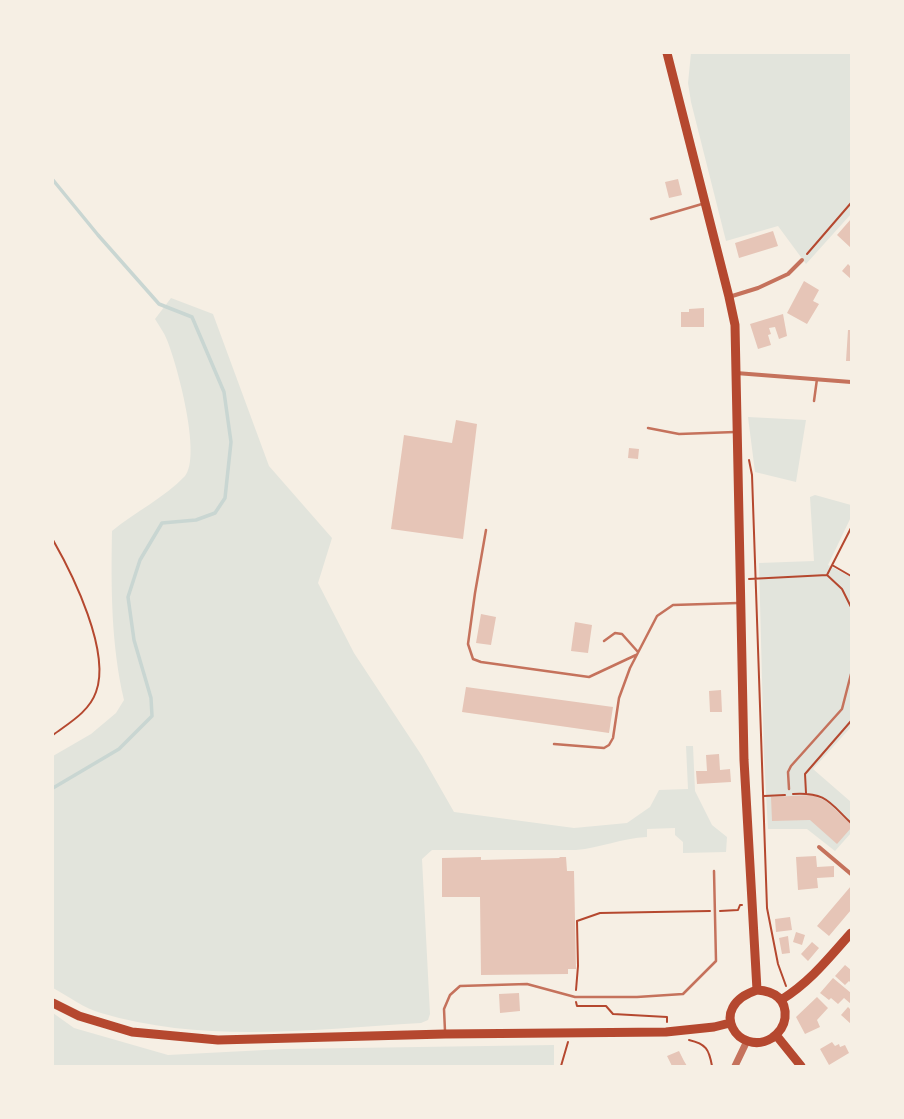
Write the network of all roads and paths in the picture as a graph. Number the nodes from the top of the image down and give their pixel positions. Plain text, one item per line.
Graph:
1 (667, 53) edge
2 (706, 203) junction
3 (851, 203) edge
4 (651, 219) dead end
5 (802, 260) joint
6 (730, 296) junction
7 (736, 373) junction
8 (817, 380) junction
9 (851, 382) edge
10 (814, 401) dead end
11 (648, 428) dead end
12 (737, 432) junction
13 (748, 454) dead end
14 (851, 528) edge
15 (486, 530) dead end
16 (53, 540) edge
17 (832, 565) junction
18 (826, 575) junction
19 (851, 576) edge
20 (756, 578) junction
21 (740, 579) junction
22 (741, 603) junction
23 (851, 606) edge
24 (604, 641) dead end
25 (637, 654) junction
26 (851, 674) edge
27 (851, 721) edge
28 (53, 735) edge
29 (554, 744) dead end
30 (789, 789) dead end
31 (806, 794) junction
32 (764, 796) junction
33 (851, 823) edge
34 (819, 847) dead end
35 (714, 871) dead end
36 (851, 874) edge
37 (767, 903) junction
38 (752, 904) junction
39 (714, 911) junction
40 (851, 933) edge
41 (757, 990) junction
42 (789, 995) junction
43 (575, 997) junction
44 (781, 1000) junction
45 (53, 1003) edge
46 (730, 1023) junction
47 (666, 1032) junction
48 (445, 1034) junction
49 (570, 1034) junction
50 (776, 1035) junction
51 (688, 1040) dead end
52 (747, 1041) junction
53 (561, 1066) edge
54 (712, 1066) edge
55 (735, 1066) edge
56 (801, 1066) edge

1 - 2 main road
2 - 4 lane
2 - 6 main road
3 - 5 path
5 - 6 street
6 - 7 main road
7 - 8 street
7 - 12 main road
8 - 9 street
8 - 10 lane
11 - 12 lane
12 - 21 main road
13 - 20 path
14 - 17 path
15 - 25 lane
16 - 28 path
17 - 18 path
17 - 19 path
18 - 20 path
18 - 23 path
20 - 21 path
20 - 32 path
21 - 22 main road
22 - 25 lane
22 - 38 main road
24 - 25 lane
25 - 29 lane
26 - 30 lane
27 - 31 path
31 - 32 path
31 - 33 path
32 - 37 path
34 - 36 street
35 - 39 lane
37 - 38 path
37 - 42 path
38 - 39 path
38 - 41 main road
39 - 43 lane
39 - 43 path
40 - 42 main road
41 - 44 main road
41 - 46 main road
42 - 44 main road
43 - 47 path
43 - 48 lane
44 - 50 main road
45 - 48 main road
46 - 47 main road
46 - 52 main road
47 - 49 main road
48 - 49 main road
49 - 53 path
50 - 52 main road
50 - 56 main road
51 - 54 path
52 - 55 street

